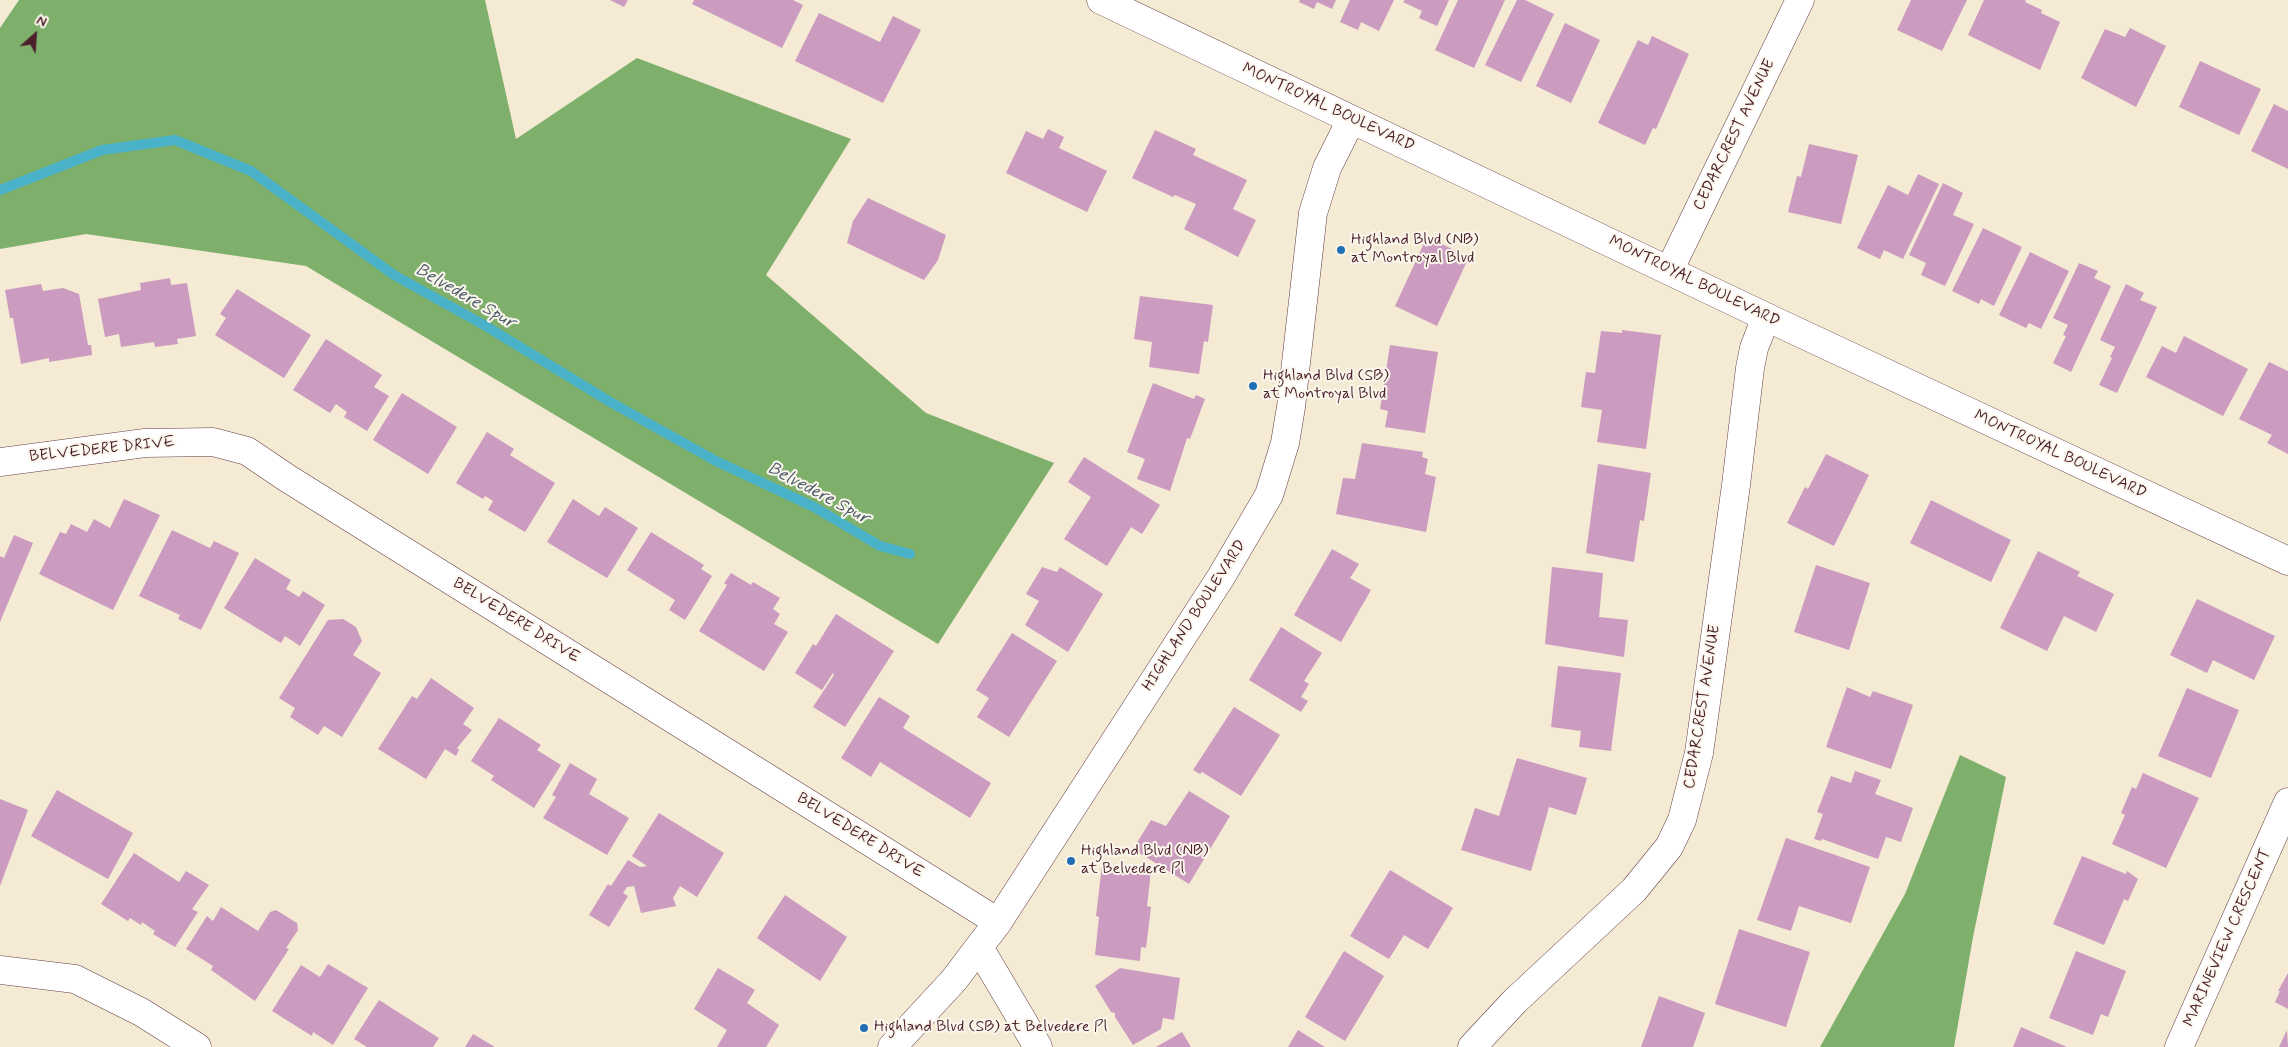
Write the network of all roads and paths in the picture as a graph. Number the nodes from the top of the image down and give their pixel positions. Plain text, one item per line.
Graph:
1 (1101, 0) edge
2 (1800, 0) edge
3 (1351, 120) junction
4 (1670, 269) junction
5 (1766, 317) junction
6 (0, 462) edge
7 (2288, 561) edge
8 (2288, 802) edge
9 (998, 922) junction
10 (980, 949) junction
11 (0, 970) edge
12 (197, 1047) edge
13 (892, 1047) edge
14 (1038, 1047) edge
15 (1472, 1047) edge
16 (2180, 1047) edge

1 - 3 street, MONTROYAL BOULEVARD
2 - 4 street, CEDARCREST AVENUE
3 - 4 street, MONTROYAL BOULEVARD
3 - 9 street, HIGHLAND BOULEVARD
4 - 5 street, MONTROYAL BOULEVARD
5 - 7 street, MONTROYAL BOULEVARD
5 - 15 street, CEDARCREST AVENUE
6 - 9 street, BELVEDERE DRIVE
8 - 16 street, MARINEVIEW CRESCENT
9 - 10 street, HIGHLAND BOULEVARD
10 - 13 street, HIGHLAND BOULEVARD
10 - 14 street
11 - 12 street

